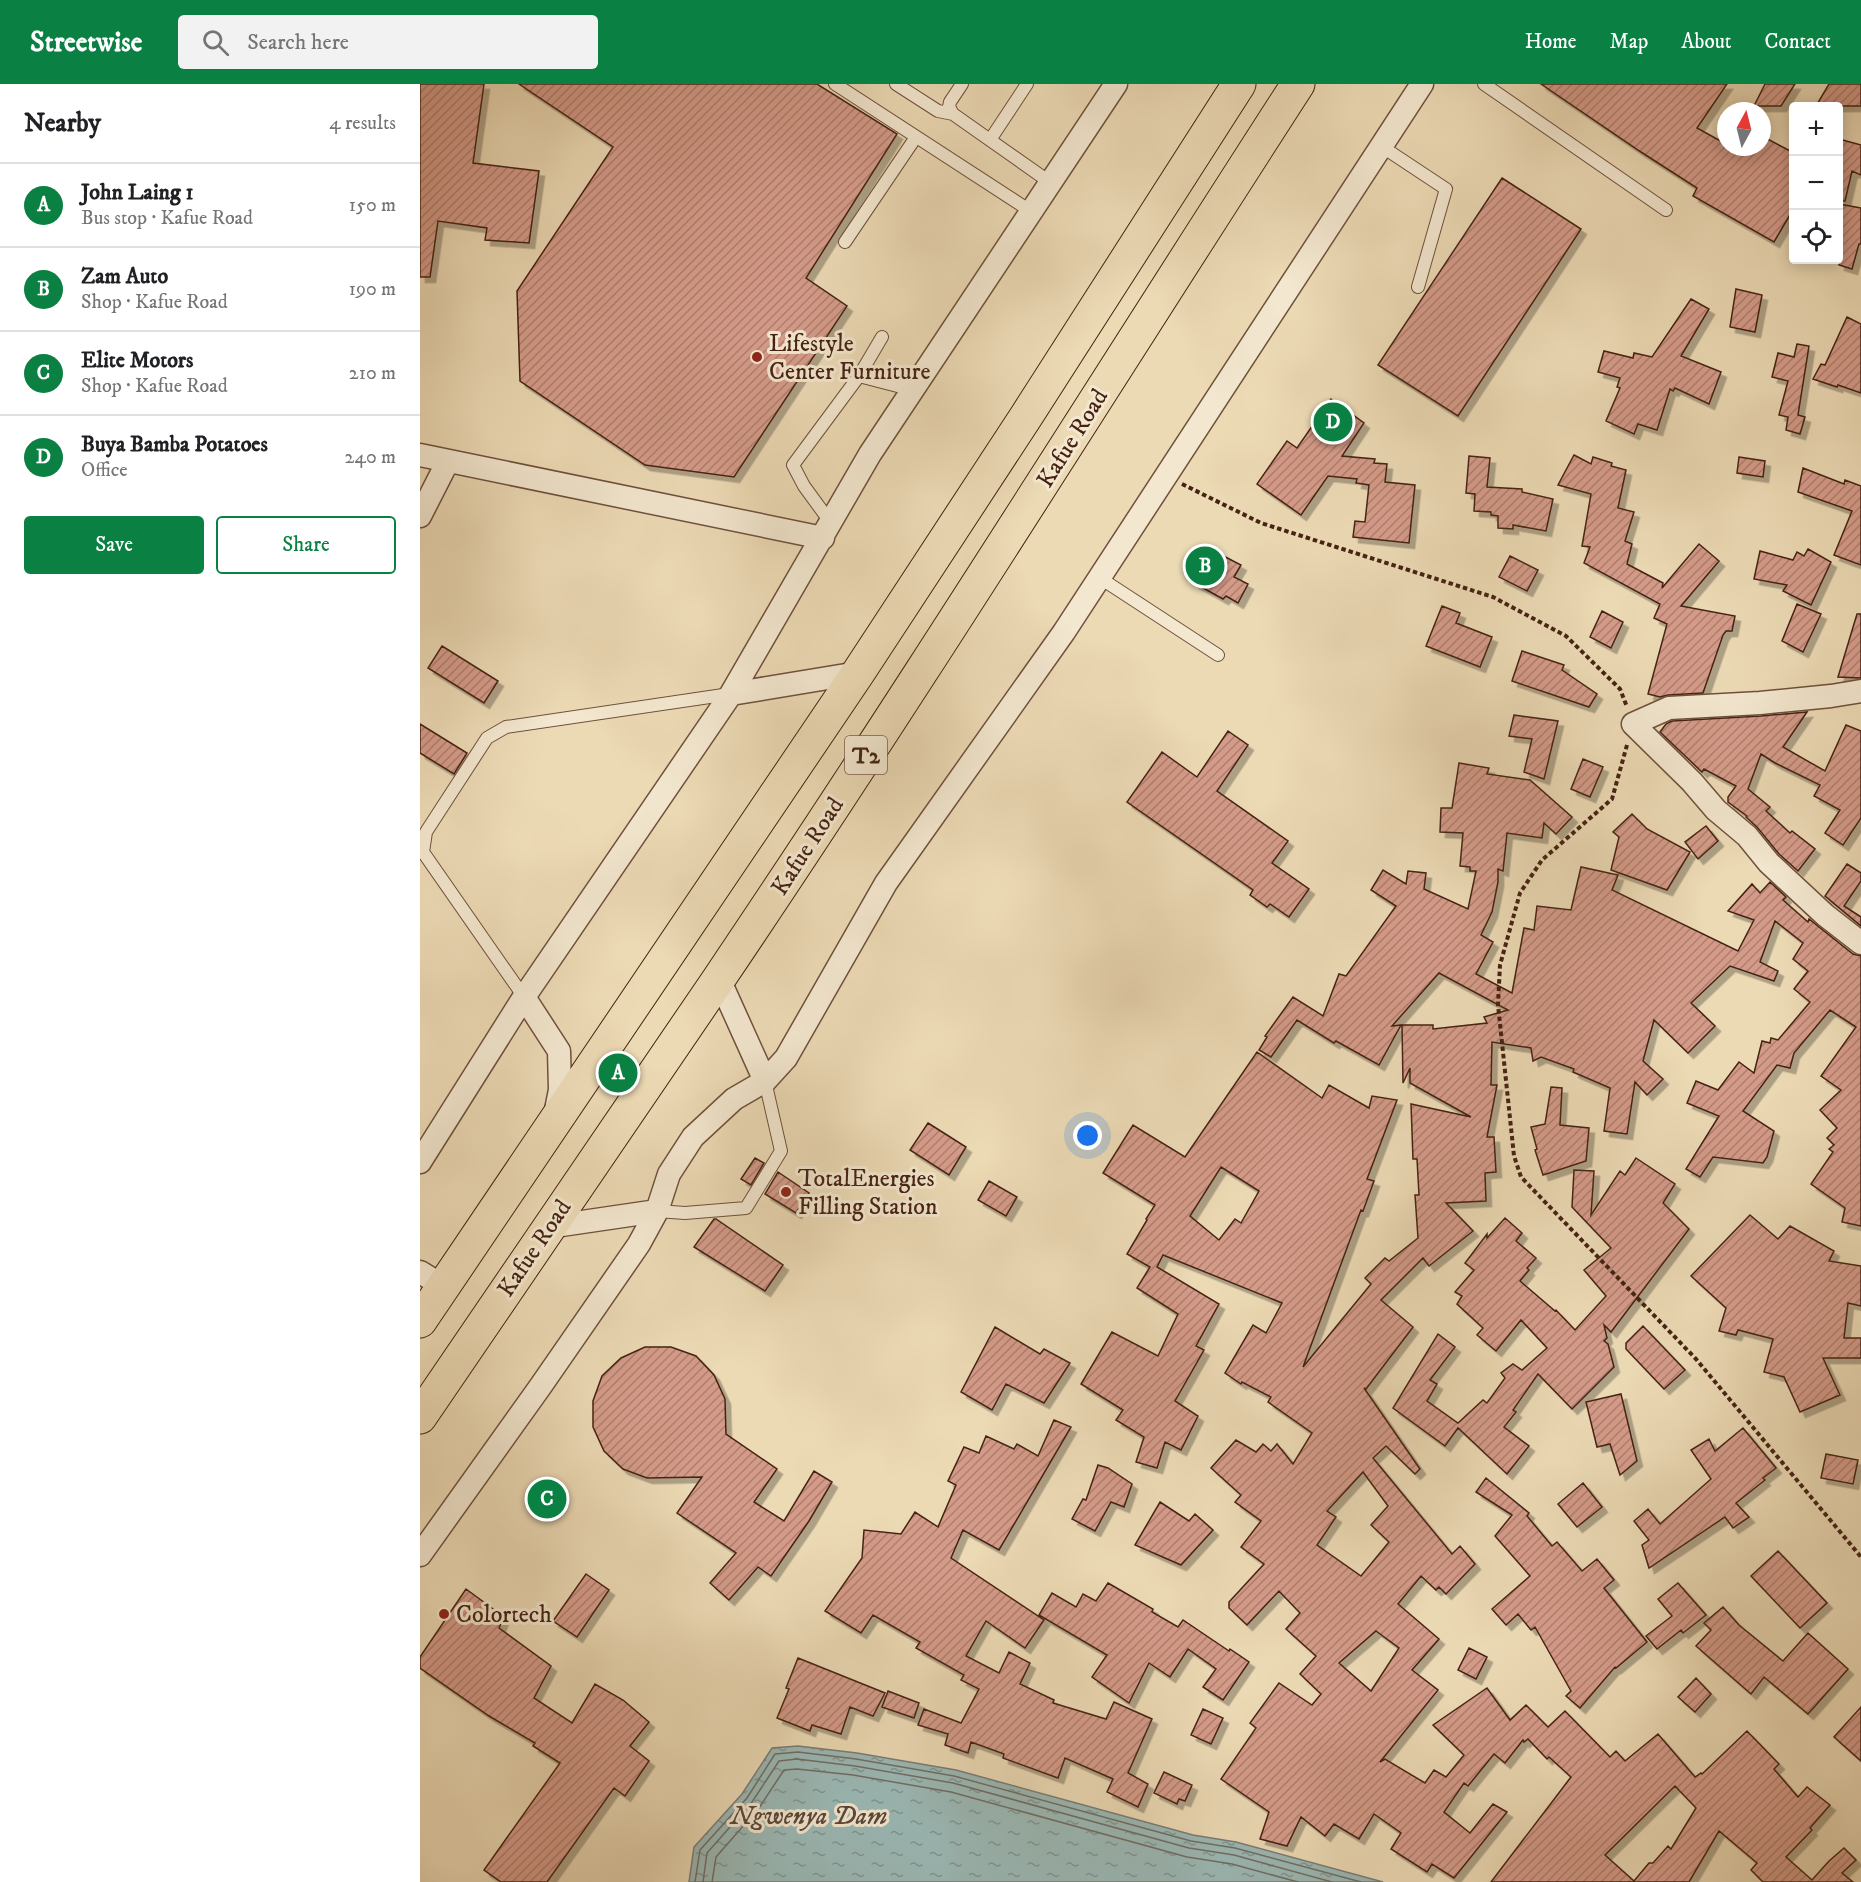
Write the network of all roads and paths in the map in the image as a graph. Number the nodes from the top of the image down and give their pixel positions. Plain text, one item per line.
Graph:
1 (834, 84) edge
2 (896, 84) edge
3 (962, 84) edge
4 (1027, 84) edge
5 (1116, 84) edge
6 (1239, 84) edge
7 (1298, 84) edge
8 (1422, 84) edge
9 (1484, 84) edge
10 (953, 114) junction
11 (916, 137) junction
12 (990, 140) junction
13 (1381, 146) junction
14 (1051, 183) junction
15 (1666, 210) dead end
16 (1032, 212) junction
17 (845, 242) dead end
18 (1418, 287) dead end
19 (882, 337) dead end
20 (859, 376) junction
21 (914, 390) junction
22 (420, 455) edge
23 (448, 461) junction
24 (1171, 471) junction
25 (420, 516) edge
26 (827, 531) junction
27 (1100, 578) junction
28 (1218, 655) dead end
29 (858, 673) junction
30 (1861, 691) edge
31 (731, 694) junction
32 (1633, 724) junction
33 (1861, 943) edge
34 (719, 980) junction
35 (524, 997) junction
36 (765, 1082) junction
37 (553, 1125) junction
38 (420, 1162) edge
39 (657, 1211) junction
40 (548, 1227) junction
41 (432, 1279) edge
42 (420, 1321) edge
43 (420, 1417) edge
44 (420, 1555) edge
45 (1861, 1557) edge

1 - 11 lane
2 - 10 lane
3 - 10 lane
4 - 12 lane
5 - 14 street
6 - 29 main road, Kafue Road / T2
7 - 34 main road, Kafue Road / T2
8 - 13 street
9 - 15 lane
10 - 12 lane
11 - 16 lane
11 - 17 lane
12 - 14 lane
13 - 18 lane
13 - 24 street
14 - 16 street
16 - 21 street
19 - 20 lane
20 - 21 lane
20 - 26 lane
21 - 26 street
22 - 23 street
23 - 25 street
23 - 26 street
24 - 27 street
24 - 32 path
26 - 31 street
27 - 28 lane
27 - 36 street
29 - 31 street
29 - 37 main road, Kafue Road / T2
30 - 32 street
31 - 35 street
31 - 35 lane
32 - 33 street
32 - 45 path
34 - 36 street
34 - 40 main road, Kafue Road / T2
35 - 37 street
35 - 38 street
36 - 39 street
36 - 39 lane
37 - 41 main road, Kafue Road / T2
39 - 40 street
39 - 44 street
40 - 43 main road, Kafue Road / T2
41 - 42 main road, Kafue Road / T2

